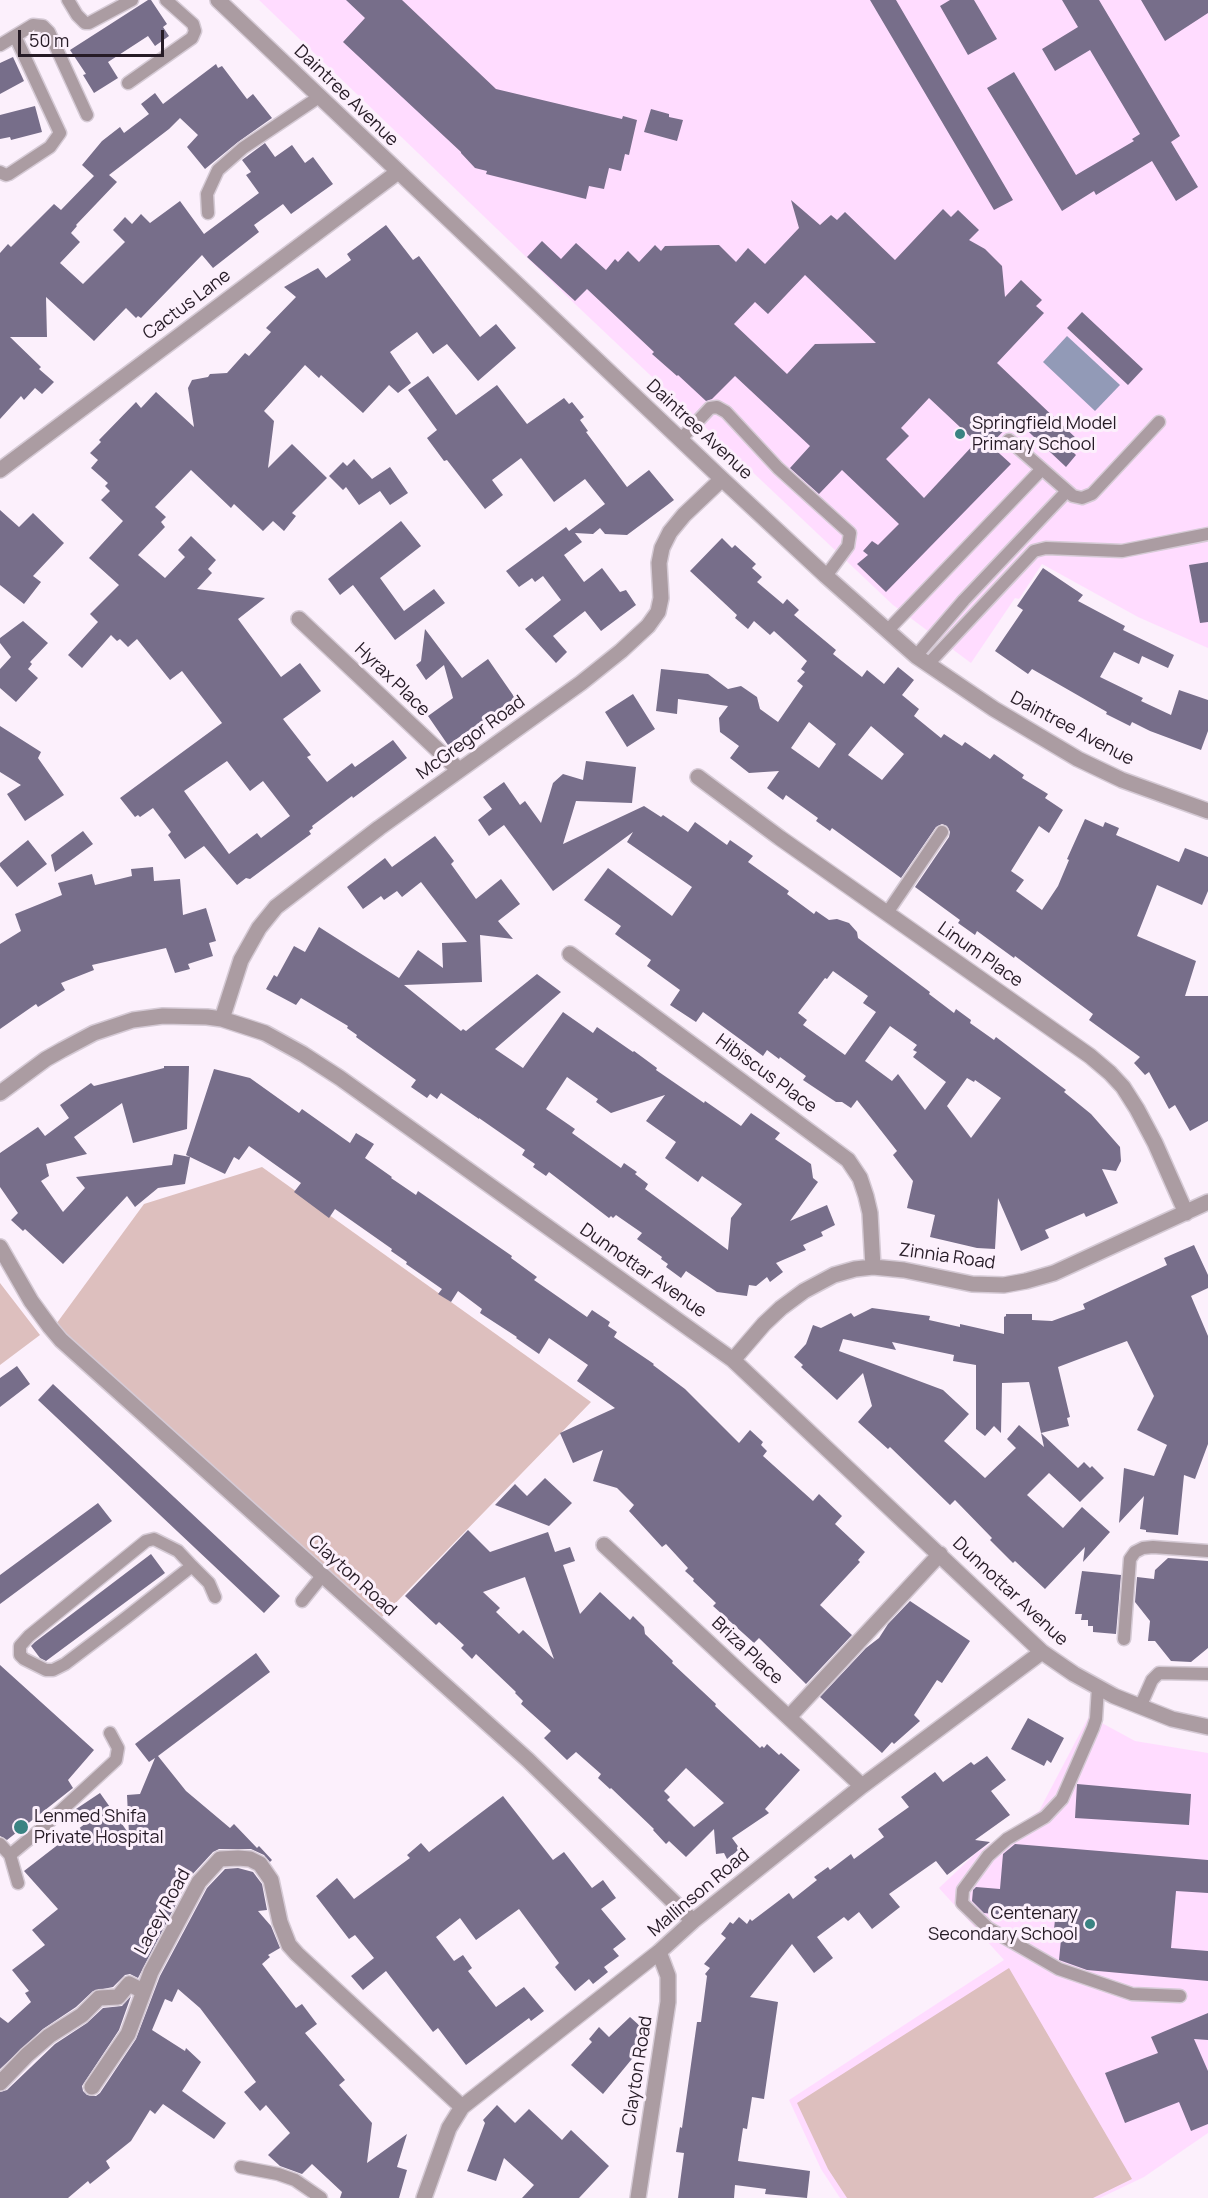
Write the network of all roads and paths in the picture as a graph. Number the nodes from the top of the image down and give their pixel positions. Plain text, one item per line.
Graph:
1 (68, 0) edge
2 (132, 0) edge
3 (166, 0) edge
4 (218, 0) edge
5 (15, 36) junction
6 (0, 45) edge
7 (128, 83) dead end
8 (319, 97) junction
9 (87, 115) dead end
10 (0, 172) edge
11 (398, 172) junction
12 (208, 213) dead end
13 (1159, 422) dead end
14 (681, 440) junction
15 (1010, 440) dead end
16 (0, 470) edge
17 (1041, 470) junction
18 (722, 479) junction
19 (1066, 491) junction
20 (1208, 534) edge
21 (826, 576) junction
22 (299, 619) dead end
23 (888, 630) junction
24 (922, 660) junction
25 (459, 770) junction
26 (698, 777) dead end
27 (1208, 811) edge
28 (942, 832) dead end
29 (887, 913) junction
30 (570, 954) dead end
31 (222, 1019) junction
32 (0, 1093) edge
33 (1208, 1202) edge
34 (1186, 1213) junction
35 (0, 1247) edge
36 (873, 1268) junction
37 (733, 1360) junction
38 (604, 1545) dead end
39 (1208, 1551) edge
40 (940, 1554) junction
41 (192, 1566) junction
42 (322, 1576) junction
43 (215, 1597) dead end
44 (302, 1601) dead end
45 (1124, 1639) dead end
46 (1042, 1652) junction
47 (1208, 1674) edge
48 (1098, 1687) junction
49 (1140, 1707) junction
50 (789, 1717) junction
51 (1208, 1727) edge
52 (110, 1733) dead end
53 (862, 1786) junction
54 (0, 1844) edge
55 (10, 1855) junction
56 (18, 1882) dead end
57 (693, 1922) junction
58 (659, 1952) junction
59 (143, 1991) junction
60 (1180, 1996) dead end
61 (0, 2083) edge
62 (92, 2087) dead end
63 (462, 2107) junction
64 (241, 2167) dead end
65 (321, 2198) edge
66 (424, 2198) edge
67 (638, 2198) edge

1 - 2 lane
3 - 7 lane
4 - 8 street, Daintree Avenue
5 - 6 lane
5 - 9 lane
5 - 10 lane
8 - 11 street, Daintree Avenue
8 - 12 lane
11 - 14 street, Daintree Avenue
11 - 16 street, Cactus Lane
13 - 19 lane
14 - 18 street, Daintree Avenue
14 - 21 lane
15 - 17 lane
17 - 19 lane
17 - 23 lane
18 - 21 street, Daintree Avenue
18 - 25 street, McGregor Road
19 - 24 lane
20 - 24 lane
21 - 23 street, Daintree Avenue
22 - 25 street, Hyrax Place
23 - 24 street, Daintree Avenue
24 - 27 street, Daintree Avenue
25 - 31 street, McGregor Road
26 - 29 street, Linum Place
28 - 29 lane
29 - 34 street, Linum Place
30 - 36 street, Hibiscus Place
31 - 32 street, Dunnottar Avenue
31 - 37 street, Dunnottar Avenue
33 - 34 street, Zinnia Road
34 - 36 street, Zinnia Road
35 - 42 street, Clayton Road
36 - 37 street, Zinnia Road
37 - 40 street, Dunnottar Avenue
38 - 50 street, Briza Place
39 - 45 lane
40 - 46 street, Dunnottar Avenue
40 - 50 street
41 - 41 lane
41 - 43 lane
42 - 44 lane
42 - 57 street, Clayton Road
46 - 48 street, Dunnottar Avenue
46 - 53 street, Mallinson Road
47 - 49 lane
48 - 49 street, Dunnottar Avenue
48 - 60 lane
49 - 51 street, Dunnottar Avenue
50 - 53 street, Briza Place
52 - 55 lane
53 - 57 street, Mallinson Road
54 - 55 lane
55 - 56 lane
57 - 58 street, Mallinson Road
58 - 63 street, Mallinson Road
58 - 67 street, Clayton Road
59 - 61 street
59 - 62 street, Lacey Road
59 - 63 street, Lacey Road
63 - 66 street, Mallinson Road
64 - 65 lane

